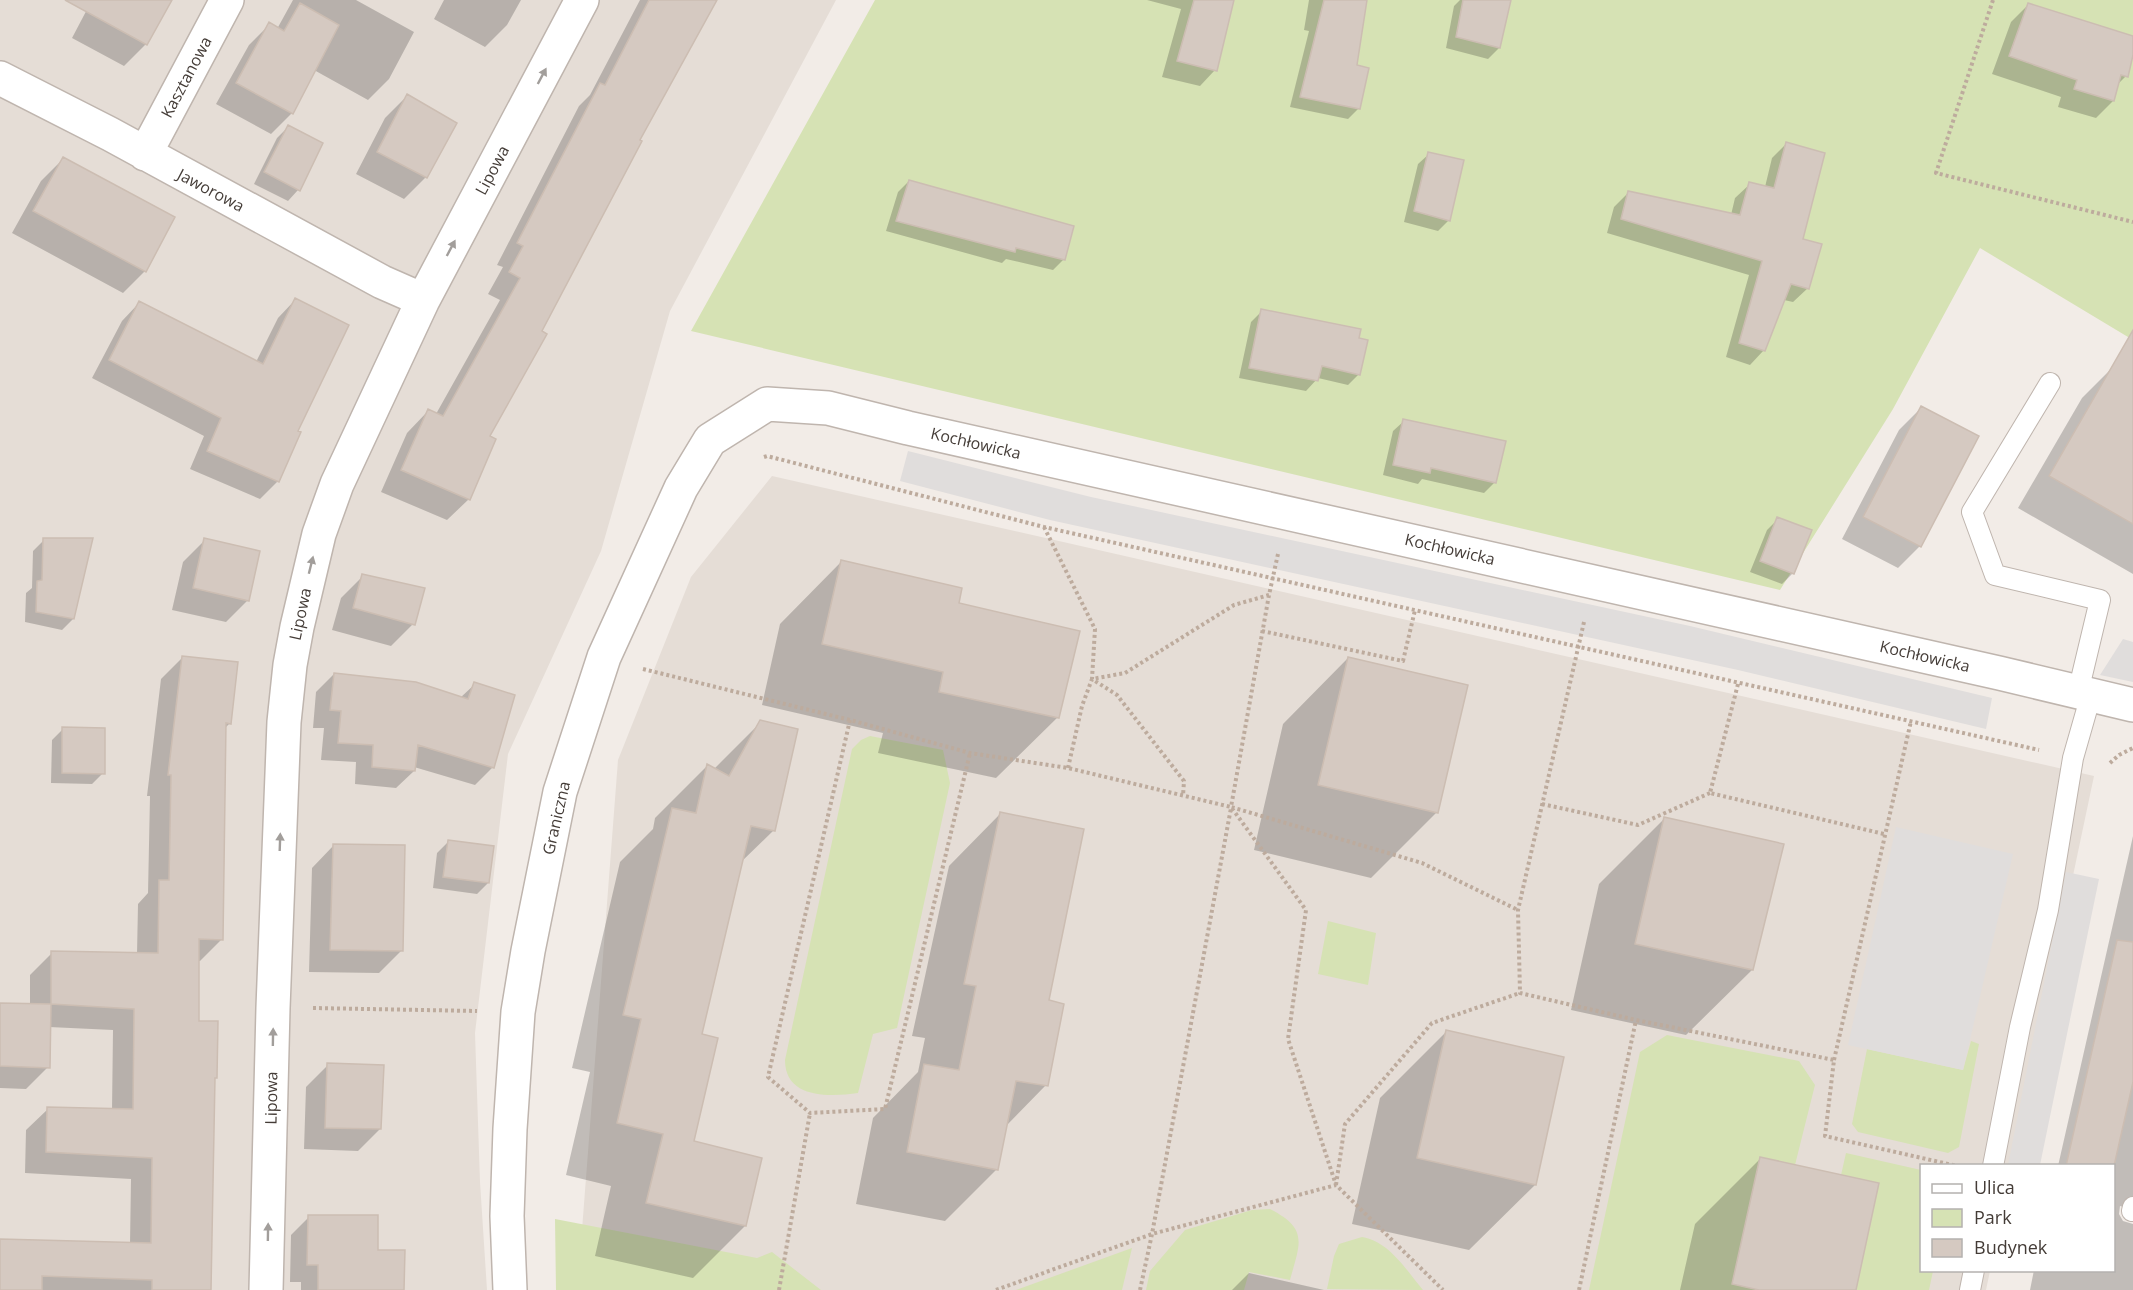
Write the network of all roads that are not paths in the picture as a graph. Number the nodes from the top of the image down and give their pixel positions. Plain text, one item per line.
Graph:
1 (226, 0) edge
2 (582, 0) edge
3 (0, 78) edge
4 (145, 154) junction
5 (423, 300) junction
6 (2050, 383) dead end
7 (766, 404) joint
8 (2085, 693) junction
9 (2133, 705) edge
10 (1993, 1164) edge
11 (1974, 1272) edge
12 (266, 1290) edge
13 (510, 1290) edge
14 (1971, 1290) edge

1 - 4 street, Kasztanowa
5 -> 2 street, Lipowa
3 - 4 street, Jaworowa
4 - 5 street, Jaworowa
12 -> 5 street, Lipowa
6 - 8 lane
7 - 8 street, Kochłowicka
7 - 13 street, Graniczna
8 - 9 street, Kochłowicka
8 - 10 lane
11 - 14 lane

